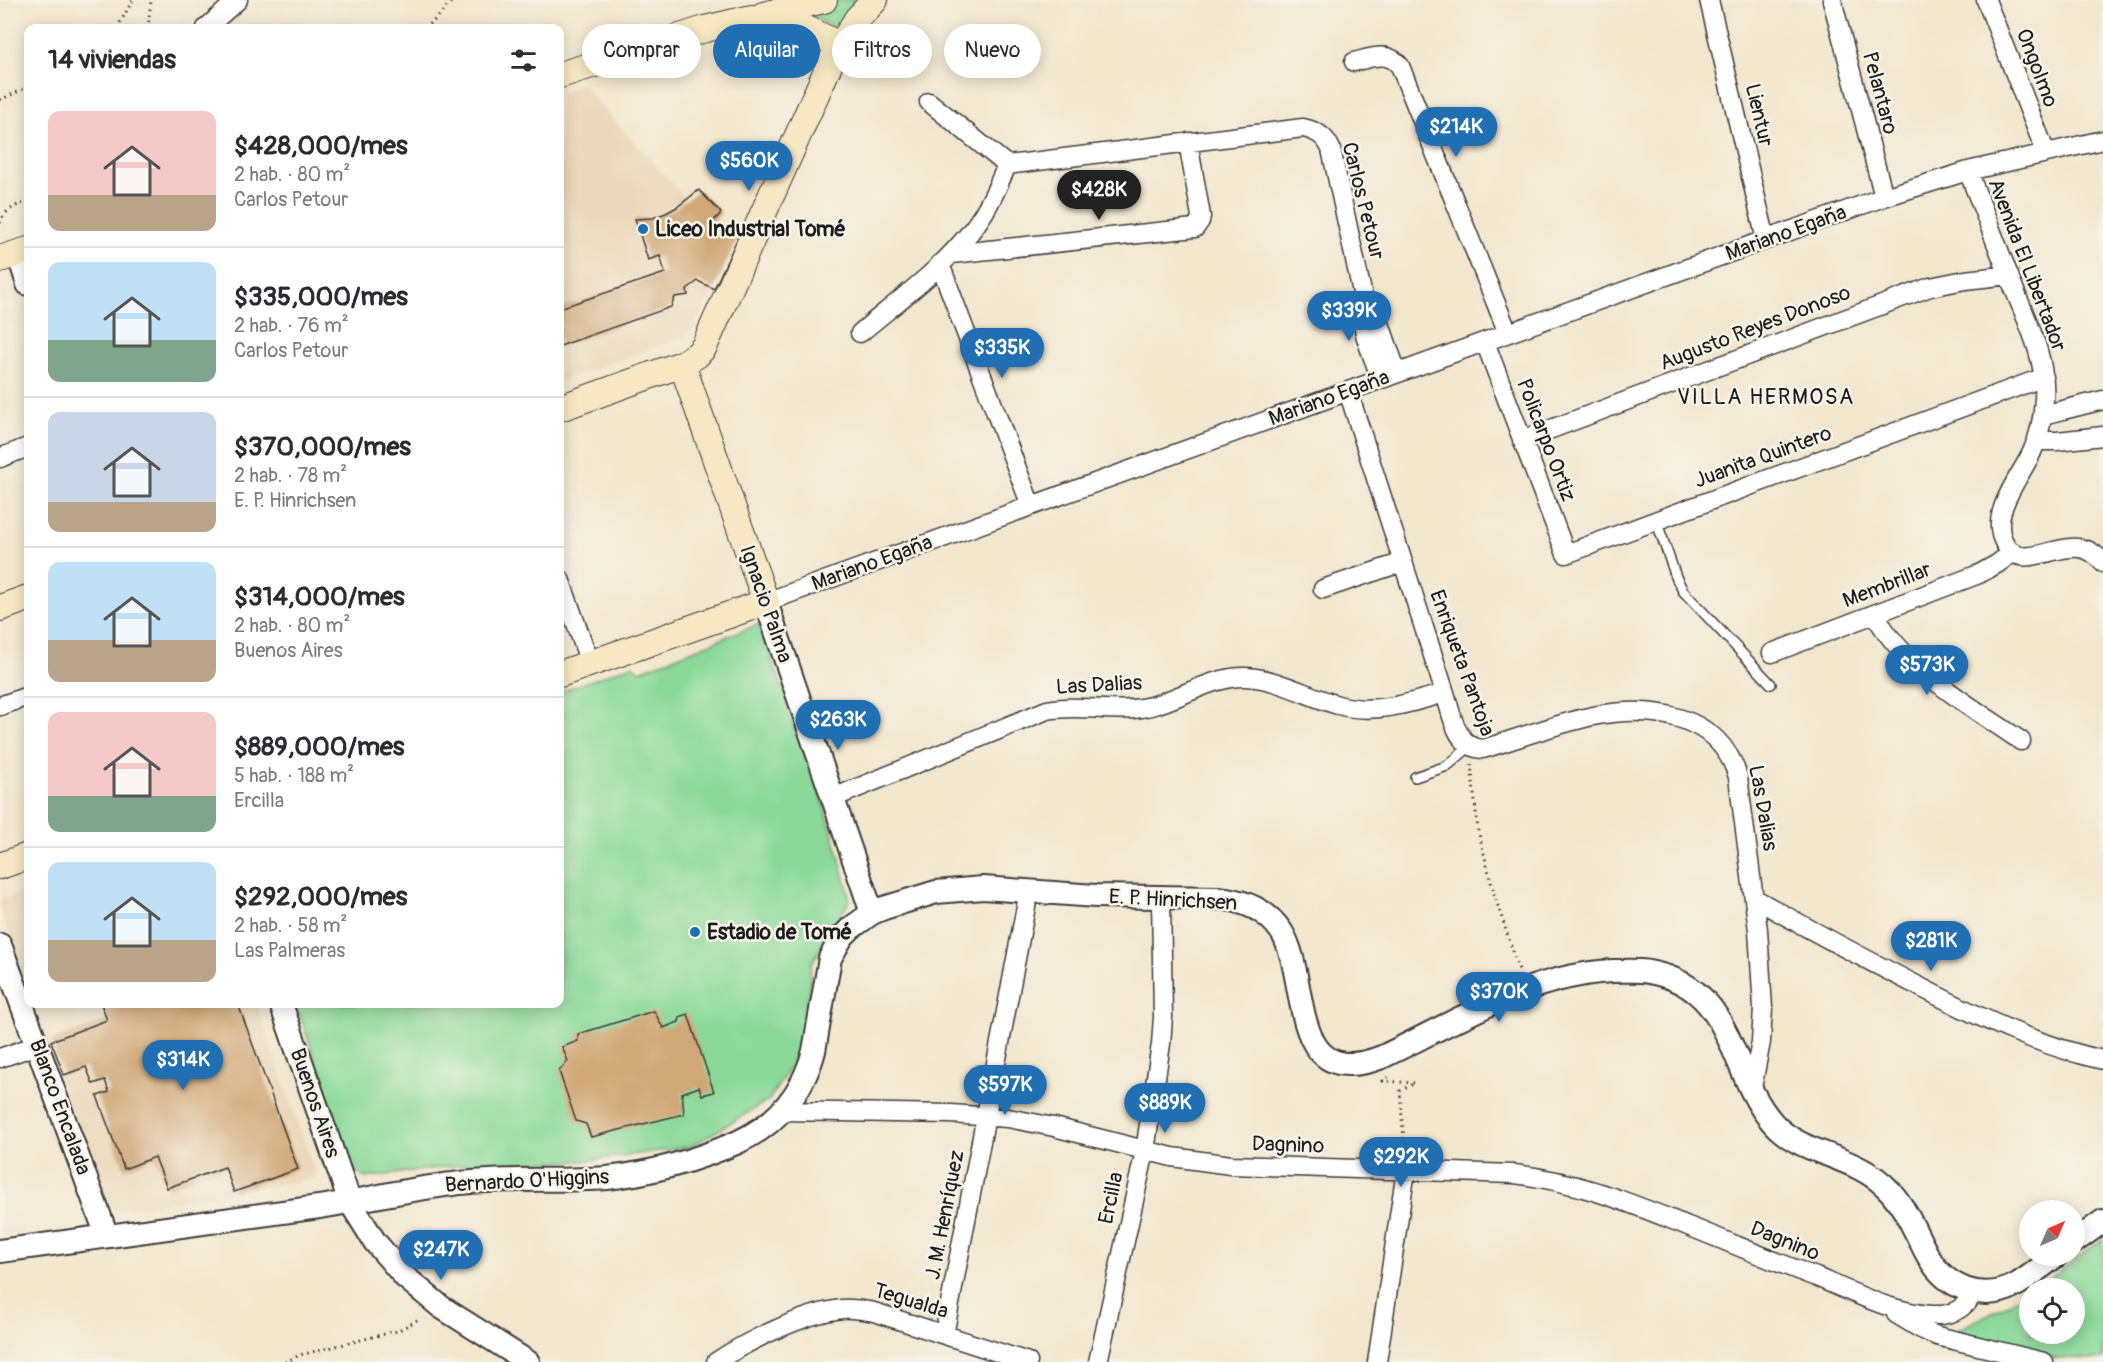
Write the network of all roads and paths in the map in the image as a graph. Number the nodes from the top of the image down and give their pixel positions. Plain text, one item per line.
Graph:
1 (133, 0) edge
2 (151, 0) edge
3 (238, 0) edge
4 (453, 0) edge
5 (824, 0) edge
6 (874, 0) edge
7 (1709, 0) edge
8 (1832, 0) edge
9 (1986, 0) edge
10 (753, 18) junction
11 (119, 24) edge
12 (148, 24) edge
13 (211, 24) edge
14 (429, 24) edge
15 (854, 24) edge
16 (832, 41) edge
17 (832, 59) edge
18 (1354, 62) dead end
19 (564, 74) edge
20 (24, 89) edge
21 (0, 100) edge
22 (929, 102) dead end
23 (2103, 140) edge
24 (1188, 142) junction
25 (2046, 153) junction
26 (1007, 165) junction
27 (1968, 171) junction
28 (1884, 197) junction
29 (24, 203) edge
30 (0, 223) edge
31 (1766, 240) junction
32 (16, 254) edge
33 (945, 259) junction
34 (24, 274) edge
35 (2009, 275) junction
36 (860, 333) dead end
37 (1508, 333) junction
38 (1485, 342) junction
39 (682, 364) junction
40 (1389, 376) junction
41 (2044, 377) junction
42 (1348, 391) junction
43 (2103, 400) edge
44 (564, 407) edge
45 (2043, 415) junction
46 (2103, 436) edge
47 (1522, 440) junction
48 (2037, 441) junction
49 (24, 449) edge
50 (0, 458) edge
51 (1031, 506) junction
52 (1656, 520) junction
53 (2103, 541) edge
54 (2086, 550) junction
55 (2013, 552) junction
56 (1566, 554) joint
57 (1403, 562) junction
58 (2103, 563) edge
59 (1323, 589) dead end
60 (564, 590) edge
61 (24, 599) edge
62 (766, 602) junction
63 (0, 608) edge
64 (1875, 614) junction
65 (1773, 653) dead end
66 (590, 663) junction
67 (564, 673) edge
68 (1771, 684) dead end
69 (1445, 693) junction
70 (24, 697) edge
71 (0, 706) edge
72 (2021, 741) dead end
73 (1469, 747) junction
74 (1415, 777) dead end
75 (833, 798) junction
76 (24, 857) edge
77 (0, 866) edge
78 (1029, 891) junction
79 (1161, 898) junction
80 (1754, 898) junction
81 (872, 913) junction
82 (0, 945) edge
83 (1526, 989) junction
84 (282, 1008) edge
85 (37, 1045) junction
86 (0, 1058) edge
87 (2103, 1060) edge
88 (1393, 1074) dead end
89 (1752, 1088) junction
90 (783, 1111) junction
91 (986, 1116) junction
92 (1145, 1150) junction
93 (1406, 1170) junction
94 (350, 1202) junction
95 (2103, 1221) edge
96 (2085, 1234) edge
97 (107, 1236) junction
98 (0, 1251) edge
99 (2042, 1266) edge
100 (1974, 1293) junction
101 (1882, 1304) junction
102 (441, 1306) junction
103 (944, 1335) junction
104 (285, 1362) edge
105 (528, 1362) edge
106 (716, 1362) edge
107 (1028, 1362) edge
108 (1098, 1362) edge
109 (1377, 1362) edge
110 (2044, 1362) edge

1 - 11 path
2 - 12 path
3 - 13 street
4 - 14 path
5 - 10 main road
6 - 15 main road
7 - 31 street, Lientur
8 - 28 street, Pelantaro
9 - 25 street, Ongolmo
10 - 16 main road
10 - 19 main road
17 - 39 main road
18 - 37 street
20 - 21 path
22 - 26 street
23 - 25 street, Mariano Egaña
24 - 26 street, Carlos Petour
24 - 33 street
24 - 40 street, Carlos Petour
25 - 27 street, Mariano Egaña
26 - 33 street
27 - 28 street, Mariano Egaña
27 - 35 street, Avenida El Libertador
28 - 31 street, Mariano Egaña
29 - 30 path
31 - 37 street, Mariano Egaña
32 - 34 street
33 - 36 street
33 - 51 street
35 - 41 street, Avenida El Libertador
35 - 47 street, Augusto Reyes Donoso
37 - 38 street, Mariano Egaña
38 - 40 street, Mariano Egaña
38 - 47 street, Policarpo Ortiz
39 - 44 main road
39 - 62 main road, Ignacio Palma
40 - 42 street, Mariano Egaña
41 - 45 street, Avenida El Libertador
41 - 52 street, Juanita Quintero
42 - 51 street, Mariano Egaña
42 - 57 street, Enriqueta Pantoja
43 - 45 street
45 - 48 street, Avenida El Libertador
46 - 48 street
47 - 56 street, Policarpo Ortiz
48 - 55 street, Avenida El Libertador
49 - 50 street
51 - 62 street, Mariano Egaña
52 - 56 street, Juanita Quintero
52 - 68 lane
53 - 54 street
54 - 55 street
54 - 58 street
55 - 64 street, Membrillar
57 - 59 street
57 - 69 street, Enriqueta Pantoja
60 - 66 street
61 - 63 main road
62 - 66 main road, Mariano Egaña
62 - 75 street, Ignacio Palma
64 - 65 street, Membrillar
64 - 72 street
66 - 67 main road, Mariano Egaña
69 - 73 street, Enriqueta Pantoja
69 - 75 street, Las Dalias
70 - 71 street
73 - 74 lane
73 - 80 street, Las Dalias
73 - 83 path, Enriqueta Pantoja
75 - 81 street, Ignacio Palma
76 - 77 main road
78 - 79 street, E. P. Hinrichsen
78 - 81 street, E. P. Hinrichsen
78 - 91 street, J. M. Henríquez
79 - 83 street, E. P. Hinrichsen
79 - 92 street, Ercilla
80 - 87 street
80 - 89 street, Las Dalias
81 - 90 street, Bernardo O'Higgins
82 - 85 street, Blanco Encalada
83 - 89 street, E. P. Hinrichsen
84 - 94 street, Buenos Aires
85 - 86 street
85 - 97 street, Blanco Encalada
88 - 93 path
89 - 100 street, E. P. Hinrichsen
90 - 91 street, Dagnino
90 - 94 street, Bernardo O'Higgins
91 - 92 street, Dagnino
91 - 103 street, J. M. Henríquez
92 - 93 street, Dagnino
92 - 108 street, Ercilla
93 - 101 street, Dagnino
93 - 109 street
94 - 97 street, Bernardo O'Higgins
94 - 102 street, Buenos Aires
95 - 96 street
97 - 98 street, Bernardo O'Higgins
99 - 100 street
100 - 101 street, Dagnino
101 - 110 street, Dagnino
102 - 104 path
102 - 105 street, Buenos Aires
103 - 106 street, Tegualda
103 - 107 street, Tegualda

